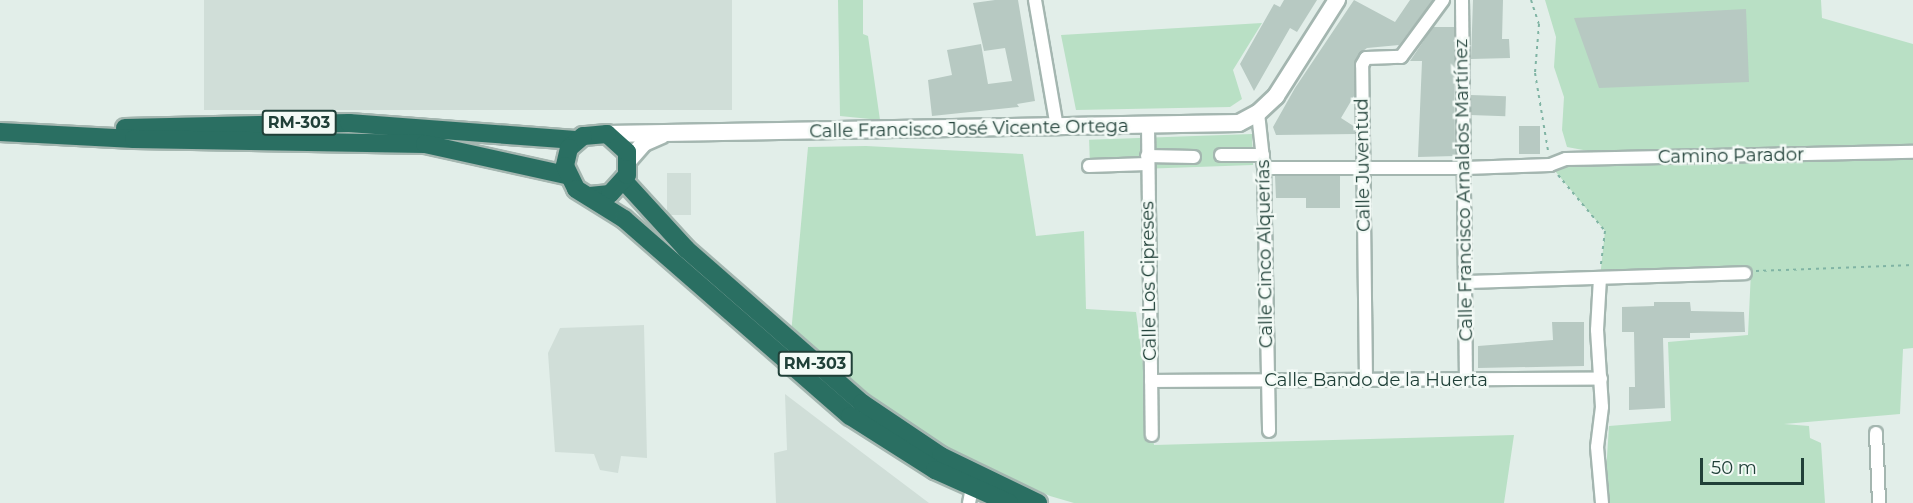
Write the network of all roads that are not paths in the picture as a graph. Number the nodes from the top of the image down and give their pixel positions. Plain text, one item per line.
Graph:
1 (1035, 0) edge
2 (1337, 0) edge
3 (1443, 0) edge
4 (1462, 0) edge
5 (1258, 113) junction
6 (1148, 126) junction
7 (1057, 128) junction
8 (677, 131) junction
9 (0, 132) edge
10 (22, 133) junction
11 (607, 134) junction
12 (576, 140) junction
13 (1913, 152) edge
14 (1221, 155) dead end
15 (1263, 155) junction
16 (1194, 157) dead end
17 (629, 160) junction
18 (1147, 160) junction
19 (1089, 166) dead end
20 (1264, 168) junction
21 (1465, 168) junction
22 (1362, 170) junction
23 (566, 175) junction
24 (624, 181) junction
25 (590, 196) junction
26 (1745, 273) road end
27 (1600, 278) junction
28 (1466, 282) junction
29 (1600, 379) junction
30 (1366, 380) junction
31 (1466, 380) junction
32 (1152, 381) junction
33 (1268, 381) junction
34 (1269, 430) dead end
35 (1876, 433) dead end
36 (1152, 435) dead end
37 (970, 495) edge
38 (1010, 503) edge
39 (1038, 503) edge
40 (1602, 503) edge
41 (1879, 503) edge

1 - 7 street
2 - 5 street
3 - 22 street, Calle Juventud
4 - 21 street, Calle Francisco Arnaldos Martínez
5 - 6 street, Calle Francisco José Vicente Ortega
5 - 15 street, Calle Cinco Alquerías
6 - 7 street, Calle Francisco José Vicente Ortega
6 - 18 street, Calle Los Cipreses
7 - 8 street, Calle Francisco José Vicente Ortega
8 - 11 street, Calle Francisco José Vicente Ortega
8 - 17 street
9 - 10 highway, RM-303
10 - 12 highway, RM-303
10 - 23 highway, RM-303
11 - 12 highway, RM-303
11 - 17 highway
12 - 23 highway
13 - 21 street, Camino Parador
14 - 15 street
15 - 20 street, Calle Cinco Alquerías
16 - 18 street
17 - 24 highway
18 - 19 street
18 - 32 street, Calle Los Cipreses
20 - 22 street, Camino Parador
20 - 33 street, Calle Cinco Alquerías
21 - 22 street, Camino Parador
21 - 28 street, Calle Francisco Arnaldos Martínez
22 - 30 street, Calle Juventud
23 - 25 highway, RM-303
24 - 25 highway
24 - 39 highway, RM-303
25 - 37 highway, RM-303
26 - 27 street
27 - 28 street
27 - 29 street
28 - 31 street, Calle Francisco Arnaldos Martínez
29 - 31 street, Calle Bando de la Huerta
29 - 40 street
30 - 31 street, Calle Bando de la Huerta
30 - 33 street, Calle Bando de la Huerta
32 - 33 street, Calle Bando de la Huerta
32 - 36 street, Calle Los Cipreses
33 - 34 street, Calle Cinco Alquerías
35 - 41 street
37 - 38 highway, RM-303

